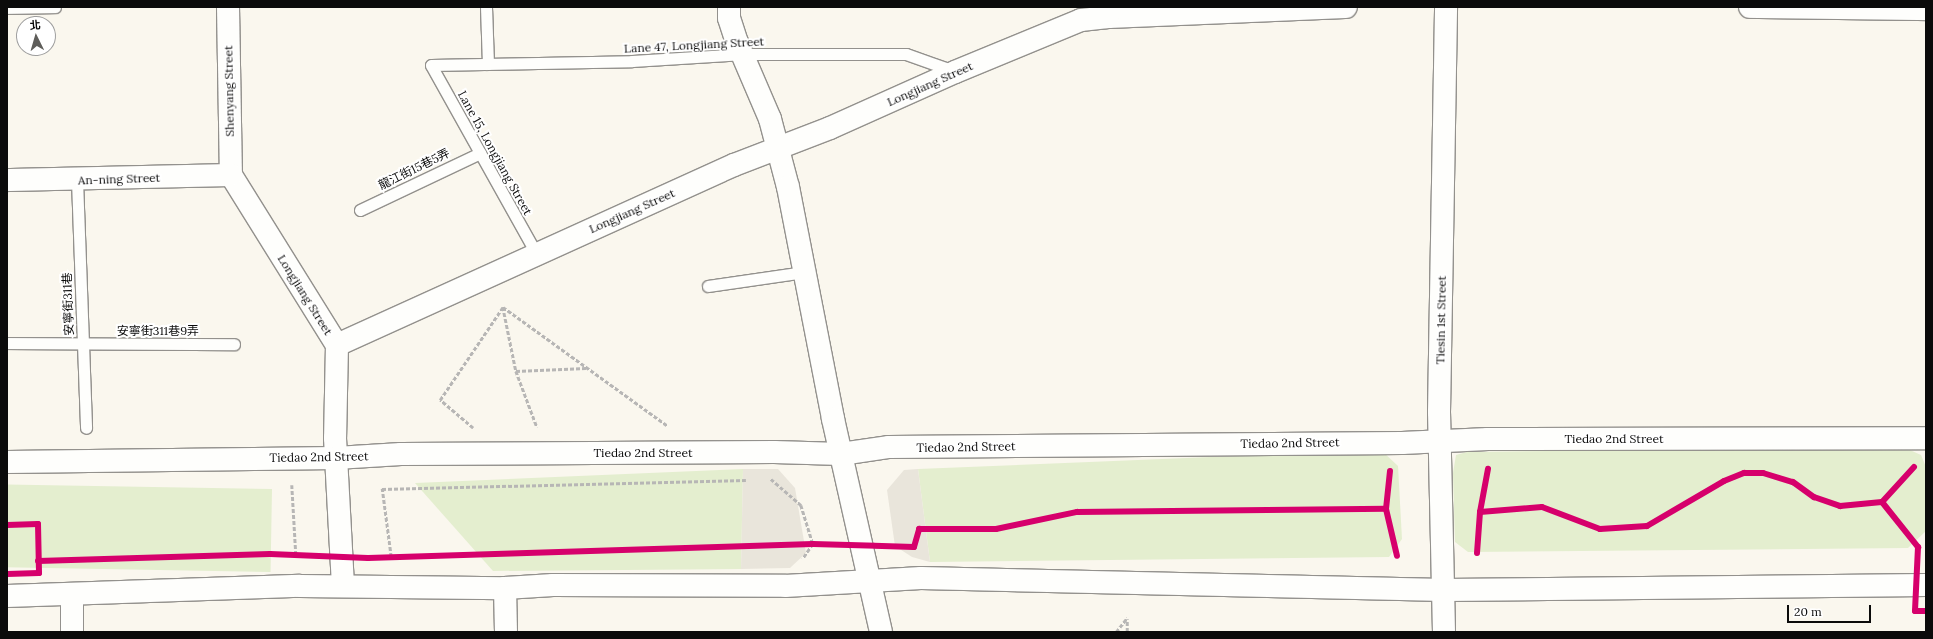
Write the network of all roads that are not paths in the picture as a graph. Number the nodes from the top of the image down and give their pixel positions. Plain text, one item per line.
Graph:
1 (55, 7) edge
2 (228, 7) edge
3 (486, 7) edge
4 (728, 7) edge
5 (1346, 7) edge
6 (1446, 7) edge
7 (1750, 7) edge
8 (7, 8) edge
9 (1926, 9) edge
10 (1108, 12) edge
11 (744, 54) junction
12 (488, 64) junction
13 (431, 65) joint
14 (955, 72) junction
15 (777, 148) junction
16 (480, 152) junction
17 (231, 175) junction
18 (7, 180) edge
19 (77, 180) junction
20 (360, 210) dead end
21 (536, 253) junction
22 (804, 272) junction
23 (708, 286) dead end
24 (7, 343) edge
25 (82, 344) junction
26 (234, 344) dead end
27 (337, 346) junction
28 (86, 428) dead end
29 (1926, 438) edge
30 (1440, 441) junction
31 (841, 454) junction
32 (336, 458) junction
33 (7, 462) edge
34 (870, 582) junction
35 (1926, 585) edge
36 (343, 586) junction
37 (505, 588) junction
38 (1444, 590) junction
39 (72, 594) junction
40 (7, 596) edge
41 (72, 632) edge
42 (506, 632) edge
43 (881, 632) edge
44 (1444, 632) edge

1 - 8 lane
2 - 17 street, Shenyang Street
3 - 12 lane
4 - 11 street
5 - 10 street, Longjiang Street
6 - 30 street, Tiesin 1st Street
7 - 9 street
10 - 14 street, Longjiang Street
11 - 12 lane, Lane 47, Longjiang Street
11 - 14 lane, Lane 47, Longjiang Street
11 - 15 street
12 - 13 lane, Lane 47, Longjiang Street
13 - 16 lane, Lane 15, Longjiang Street
14 - 15 street, Longjiang Street
15 - 21 street, Longjiang Street
15 - 22 street
16 - 20 lane, 龍江街15巷5弄
16 - 21 lane, Lane 15, Longjiang Street
17 - 19 street, An-ning Street
17 - 27 street, Longjiang Street
18 - 19 street, An-ning Street
19 - 25 lane, 安寧街311巷
21 - 27 street, Longjiang Street
22 - 23 lane
22 - 31 street
24 - 25 lane, 安寧街311巷9弄
25 - 26 lane, 安寧街311巷9弄
25 - 28 lane, 安寧街311巷
27 - 32 street
29 - 30 street, Tiedao 2nd Street
30 - 31 street, Tiedao 2nd Street
30 - 38 street, Tiesin 1st Street
31 - 32 street, Tiedao 2nd Street
31 - 34 street
32 - 33 street, Tiedao 2nd Street
32 - 36 street
34 - 37 street
34 - 38 street
34 - 43 street
35 - 38 street
36 - 37 street
36 - 39 street
37 - 42 street
38 - 44 street, Tiesin 1st Street
39 - 40 street
39 - 41 street

